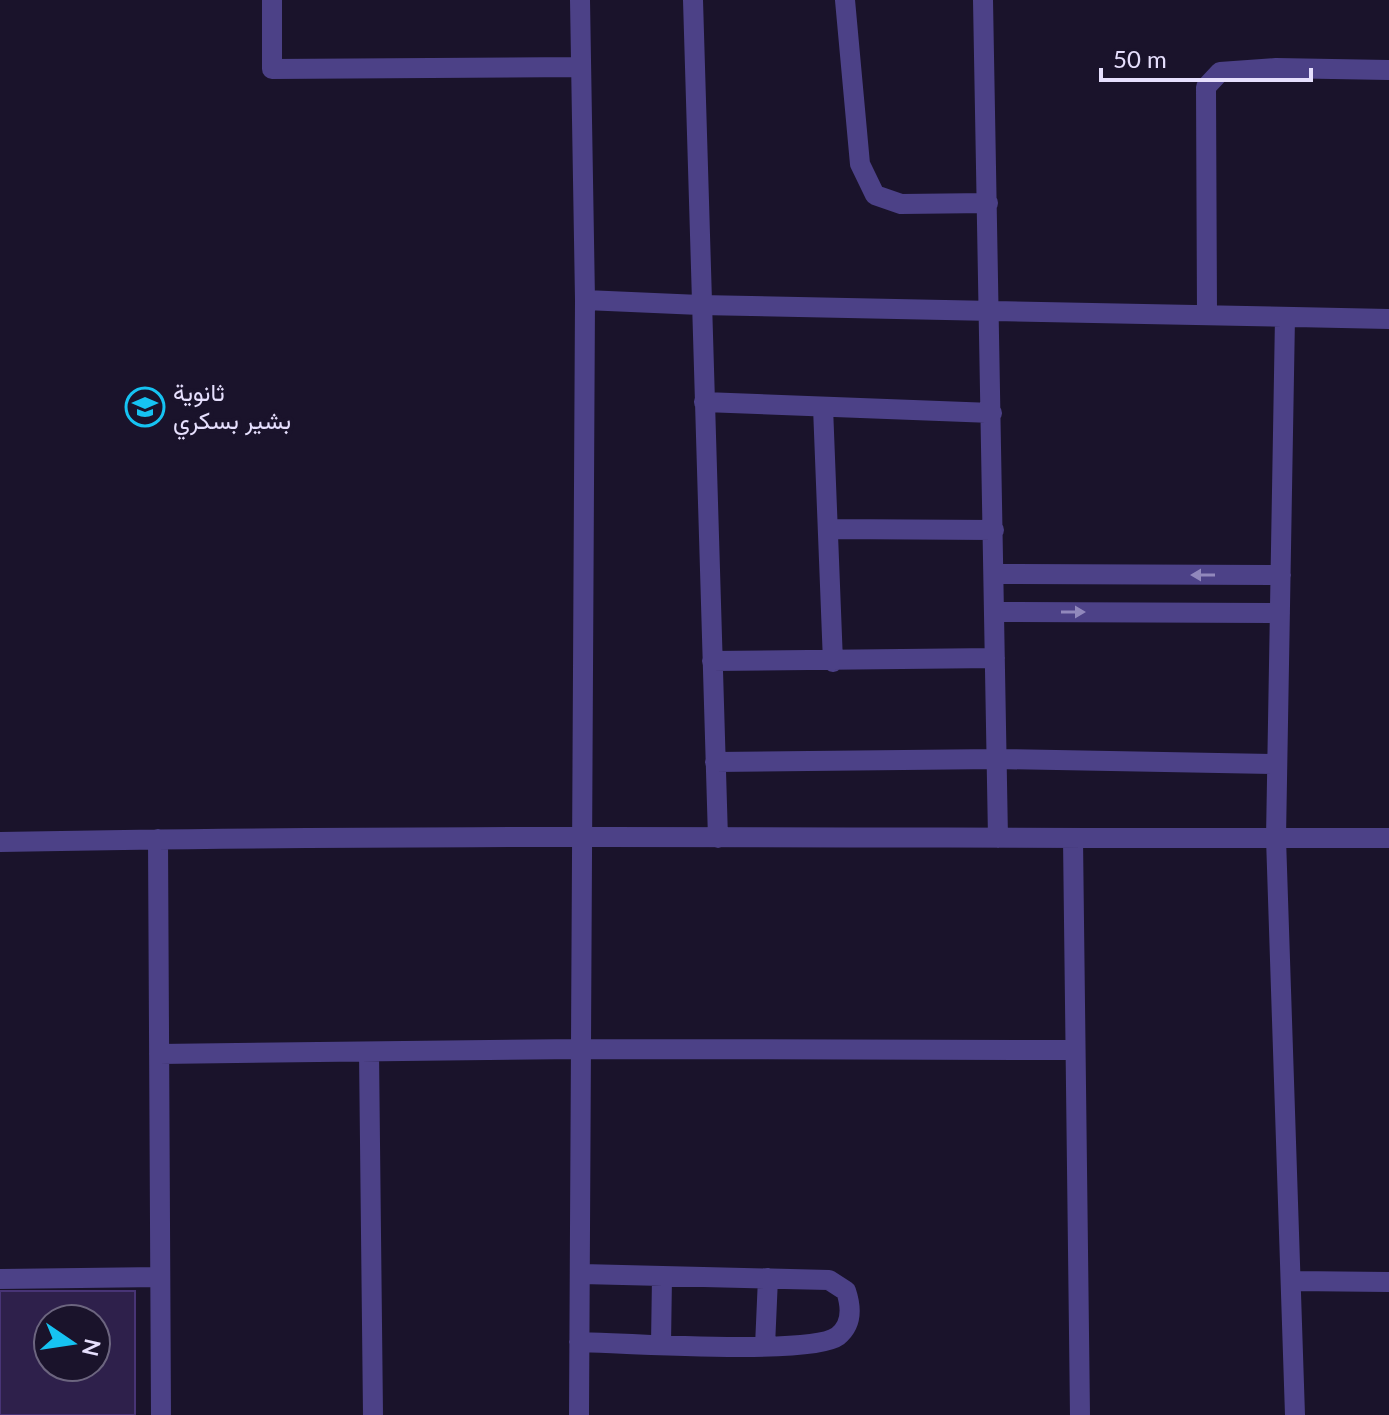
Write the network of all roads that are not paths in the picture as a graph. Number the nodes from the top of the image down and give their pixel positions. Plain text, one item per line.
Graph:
1 (272, 0) edge
2 (580, 0) edge
3 (693, 0) edge
4 (845, 0) edge
5 (983, 0) edge
6 (581, 67) junction
7 (1389, 70) edge
8 (988, 203) junction
9 (585, 300) junction
10 (700, 305) junction
11 (991, 311) junction
12 (1207, 315) junction
13 (1285, 317) junction
14 (1389, 319) edge
15 (704, 402) junction
16 (823, 407) junction
17 (992, 413) junction
18 (829, 529) junction
19 (994, 530) junction
20 (994, 574) junction
21 (1281, 575) junction
22 (995, 612) junction
23 (1280, 613) junction
24 (995, 658) junction
25 (712, 661) junction
26 (833, 662) junction
27 (997, 759) junction
28 (715, 762) junction
29 (1277, 764) junction
30 (584, 835) junction
31 (718, 838) junction
32 (998, 838) junction
33 (1276, 838) junction
34 (1389, 838) edge
35 (158, 839) junction
36 (1073, 839) junction
37 (0, 842) edge
38 (580, 1049) junction
39 (1074, 1050) junction
40 (369, 1052) junction
41 (159, 1054) junction
42 (582, 1274) junction
43 (160, 1277) junction
44 (662, 1277) junction
45 (768, 1278) junction
46 (0, 1279) edge
47 (1293, 1281) junction
48 (1389, 1282) edge
49 (579, 1342) junction
50 (661, 1344) junction
51 (765, 1346) junction
52 (161, 1415) edge
53 (373, 1415) edge
54 (579, 1415) edge
55 (1080, 1415) edge
56 (1295, 1415) edge

1 - 6 street
2 - 6 street
3 - 10 street
4 - 8 street
5 - 8 street
6 - 9 street
7 - 12 street
8 - 11 street
9 - 10 street
9 - 30 street
10 - 11 street
10 - 15 street
11 - 12 street
11 - 17 street
12 - 13 street
13 - 14 street
13 - 21 street
15 - 16 street
15 - 25 street
16 - 17 street
16 - 18 street
17 - 19 street
18 - 19 street
18 - 26 street
19 - 20 street
21 -> 20 street
20 - 22 street
21 - 23 street
22 -> 23 street
22 - 24 street
23 - 29 street
24 - 26 street
24 - 27 street
25 - 26 street
25 - 28 street
27 - 28 street
27 - 29 street
27 - 32 street
28 - 31 street
29 - 33 street
30 - 31 street
30 - 35 street
30 - 38 street
31 - 32 street
32 - 36 street
33 - 34 street
33 - 36 street
33 - 47 street
35 - 37 street
35 - 41 street
36 - 39 street
38 - 39 street
38 - 40 street
38 - 42 street
39 - 55 street
40 - 41 street
40 - 53 street
41 - 43 street
42 - 44 street
42 - 49 street
43 - 46 street
43 - 52 street
44 - 45 street
44 - 50 street
45 - 51 street
45 - 51 street
47 - 48 street
47 - 56 street
49 - 50 street
49 - 54 street
50 - 51 street

